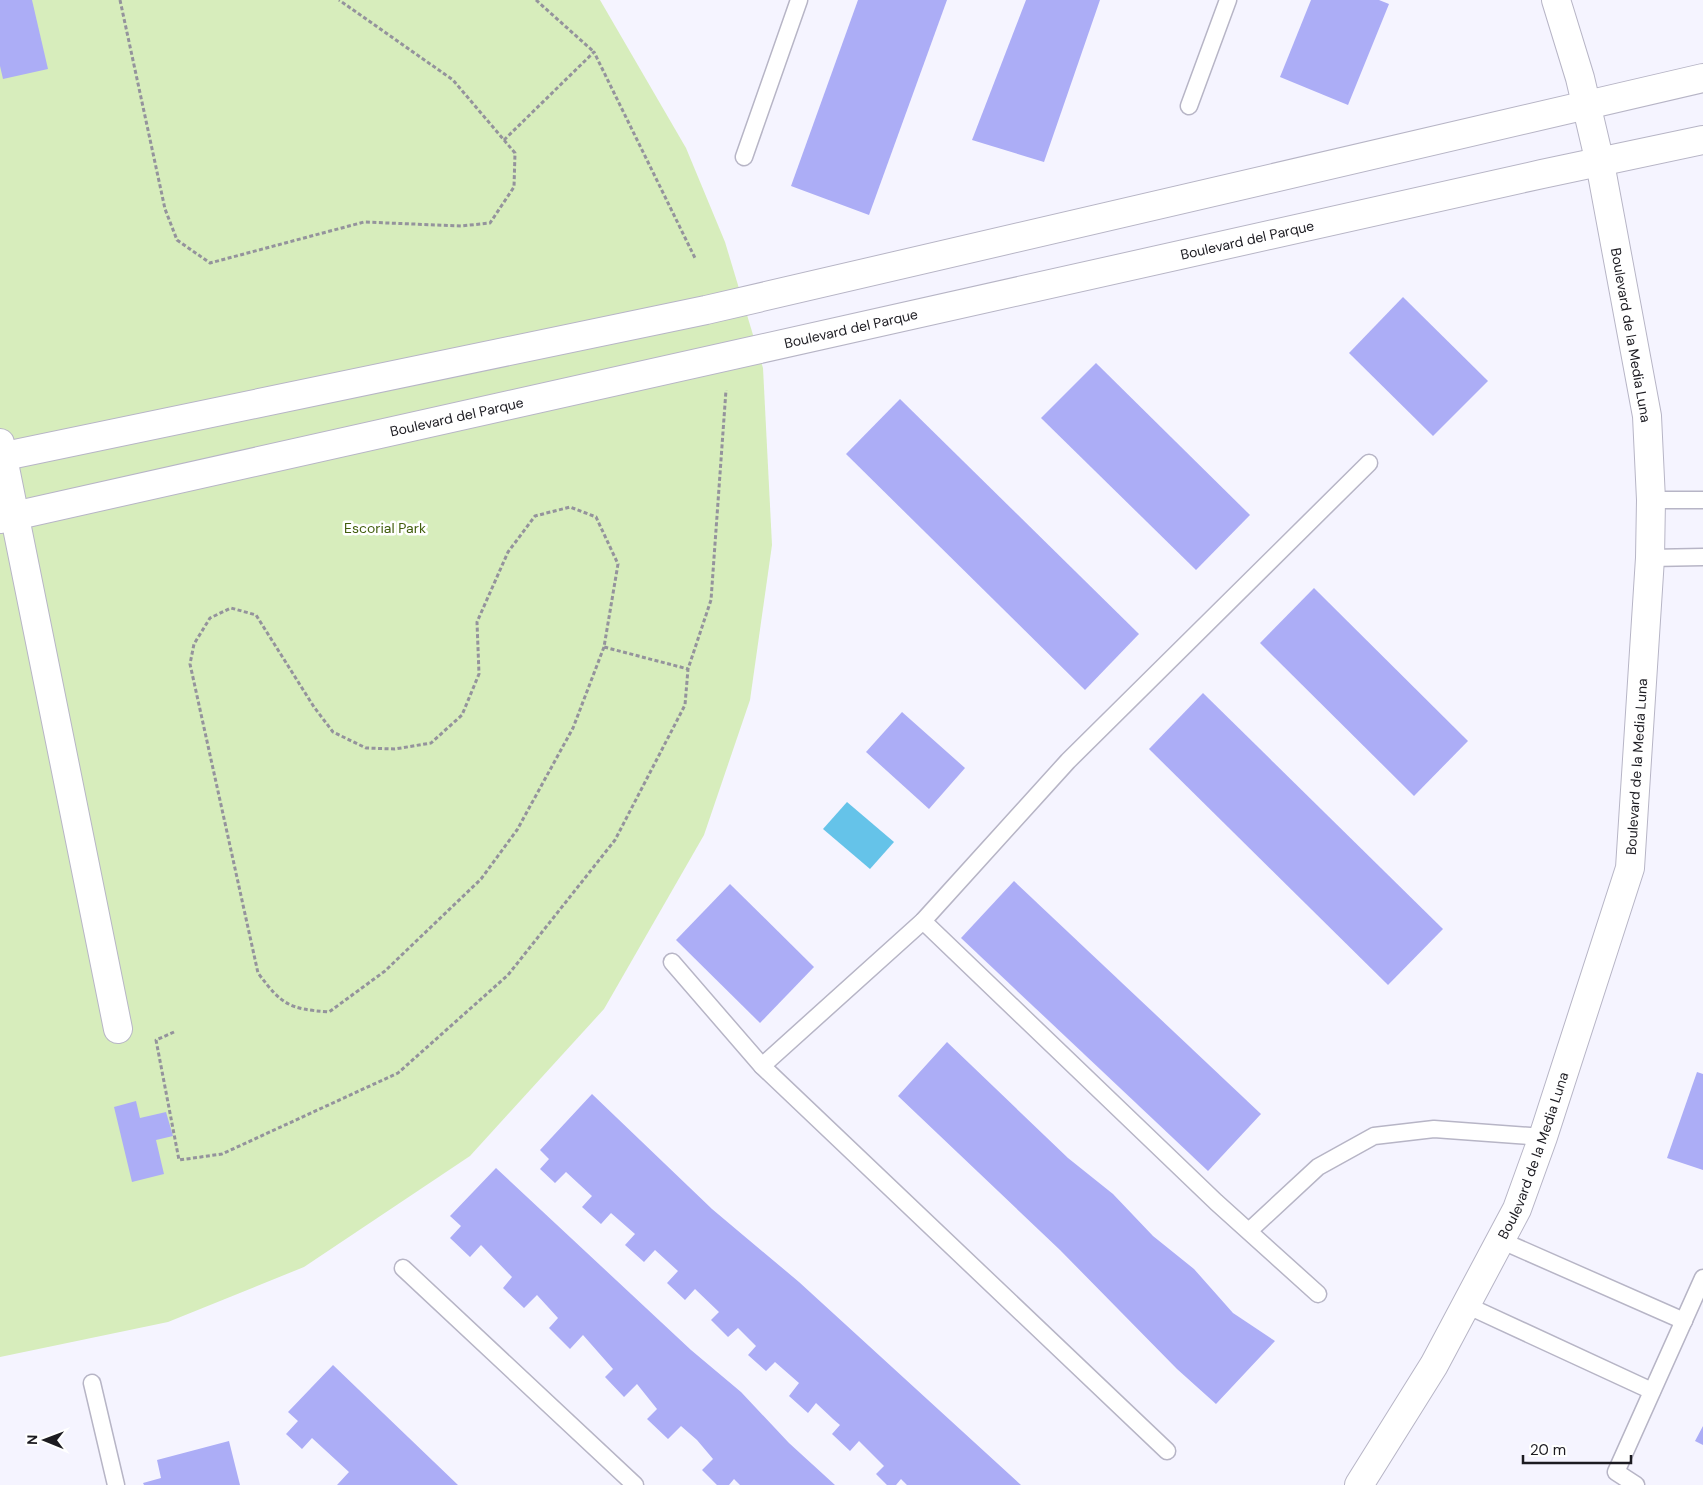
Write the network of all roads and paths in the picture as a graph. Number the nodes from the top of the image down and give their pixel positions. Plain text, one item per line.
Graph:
1 (120, 0) edge
2 (339, 0) edge
3 (536, 0) edge
4 (799, 0) edge
5 (1228, 0) edge
6 (1556, 0) edge
7 (594, 52) junction
8 (1703, 78) edge
9 (1189, 106) dead end
10 (1587, 106) junction
11 (504, 140) junction
12 (1703, 140) edge
13 (744, 158) dead end
14 (1600, 163) junction
15 (695, 258) dead end
16 (723, 357) junction
17 (1, 452) edge
18 (1369, 463) dead end
19 (1651, 500) junction
20 (1703, 500) edge
21 (7, 518) edge
22 (1703, 557) edge
23 (1650, 558) junction
24 (604, 647) junction
25 (688, 669) junction
26 (923, 921) junction
27 (672, 962) dead end
28 (118, 1029) dead end
29 (174, 1032) dead end
30 (762, 1066) junction
31 (1543, 1137) junction
32 (1249, 1232) junction
33 (1500, 1240) junction
34 (403, 1268) dead end
35 (1703, 1278) edge
36 (1318, 1294) dead end
37 (1466, 1305) junction
38 (1684, 1321) junction
39 (92, 1383) dead end
40 (1652, 1391) junction
41 (1168, 1451) dead end
42 (116, 1485) edge
43 (635, 1485) edge
44 (1359, 1485) edge
45 (1636, 1485) edge

1 - 11 path
2 - 11 path
3 - 7 path
4 - 13 lane
5 - 9 lane
6 - 10 street, Boulevard de la Media Luna
7 - 11 path
7 - 15 path
8 - 10 street
10 - 14 street, Boulevard de la Media Luna
10 - 17 street
12 - 14 street, Boulevard del Parque
14 - 16 street, Boulevard del Parque
14 - 19 street, Boulevard de la Media Luna
16 - 21 street, Boulevard del Parque
16 - 25 path
17 - 21 street
18 - 26 lane
19 - 20 lane
19 - 23 street, Boulevard de la Media Luna
21 - 28 street
22 - 23 lane
23 - 31 street, Boulevard de la Media Luna
24 - 24 path
24 - 25 path
25 - 29 path
26 - 30 lane
26 - 32 lane
27 - 30 lane
30 - 41 lane
31 - 32 lane
31 - 33 street, Boulevard de la Media Luna
32 - 36 lane
33 - 37 street, Boulevard de la Media Luna
33 - 38 lane
34 - 43 lane
35 - 38 lane
37 - 40 lane
37 - 44 street, Boulevard de la Media Luna
38 - 40 lane
39 - 42 lane
40 - 45 lane

